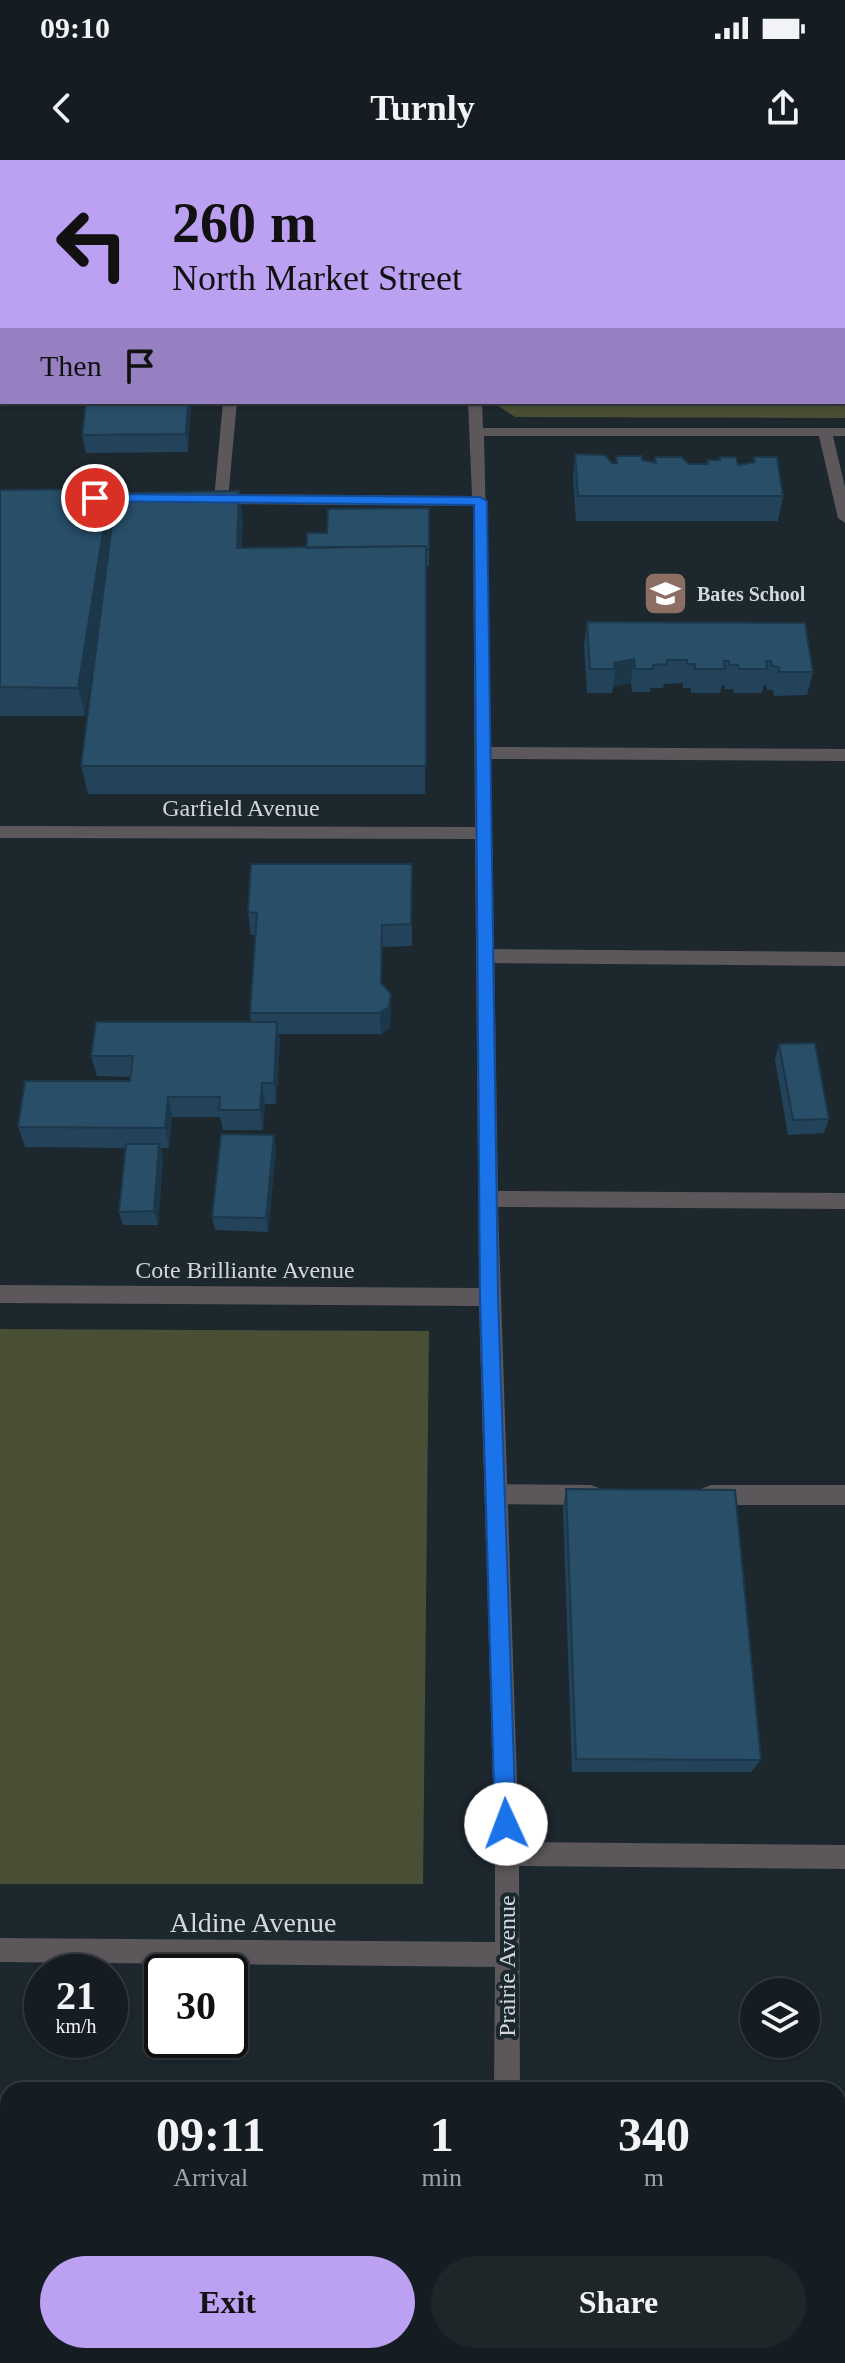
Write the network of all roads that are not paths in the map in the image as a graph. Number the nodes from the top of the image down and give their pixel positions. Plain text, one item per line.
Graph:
1 (230, 404) edge
2 (475, 404) edge
3 (477, 432) junction
4 (825, 432) junction
5 (845, 432) edge
6 (190, 499) edge
7 (221, 499) junction
8 (480, 501) junction
9 (845, 518) edge
10 (482, 753) junction
11 (845, 755) edge
12 (0, 832) edge
13 (483, 833) junction
14 (485, 956) junction
15 (845, 959) edge
16 (490, 1199) junction
17 (845, 1201) edge
18 (0, 1294) edge
19 (489, 1297) junction
20 (495, 1494) junction
21 (607, 1495) edge
22 (686, 1495) edge
23 (845, 1495) edge
24 (507, 1854) junction
25 (845, 1857) edge
26 (0, 1950) edge
27 (506, 1955) junction
28 (507, 2082) edge

1 - 7 street
2 - 3 street, Prairie Avenue
3 - 4 street
3 - 8 street, Prairie Avenue
4 - 5 street
4 - 9 street
6 - 7 street
7 - 8 street
8 - 10 street, Prairie Avenue
10 - 11 street
10 - 13 street, Prairie Avenue
12 - 13 street, Garfield Avenue
13 - 14 street, Prairie Avenue
14 - 15 street
14 - 16 street, Prairie Avenue
16 - 17 street
16 - 19 street, Prairie Avenue
18 - 19 street, Cote Brilliante Avenue
19 - 20 street, Prairie Avenue
20 - 21 street
20 - 24 street, Prairie Avenue
22 - 23 street
24 - 25 street
24 - 27 street, Prairie Avenue
26 - 27 street, Aldine Avenue
27 - 28 street, Prairie Avenue

